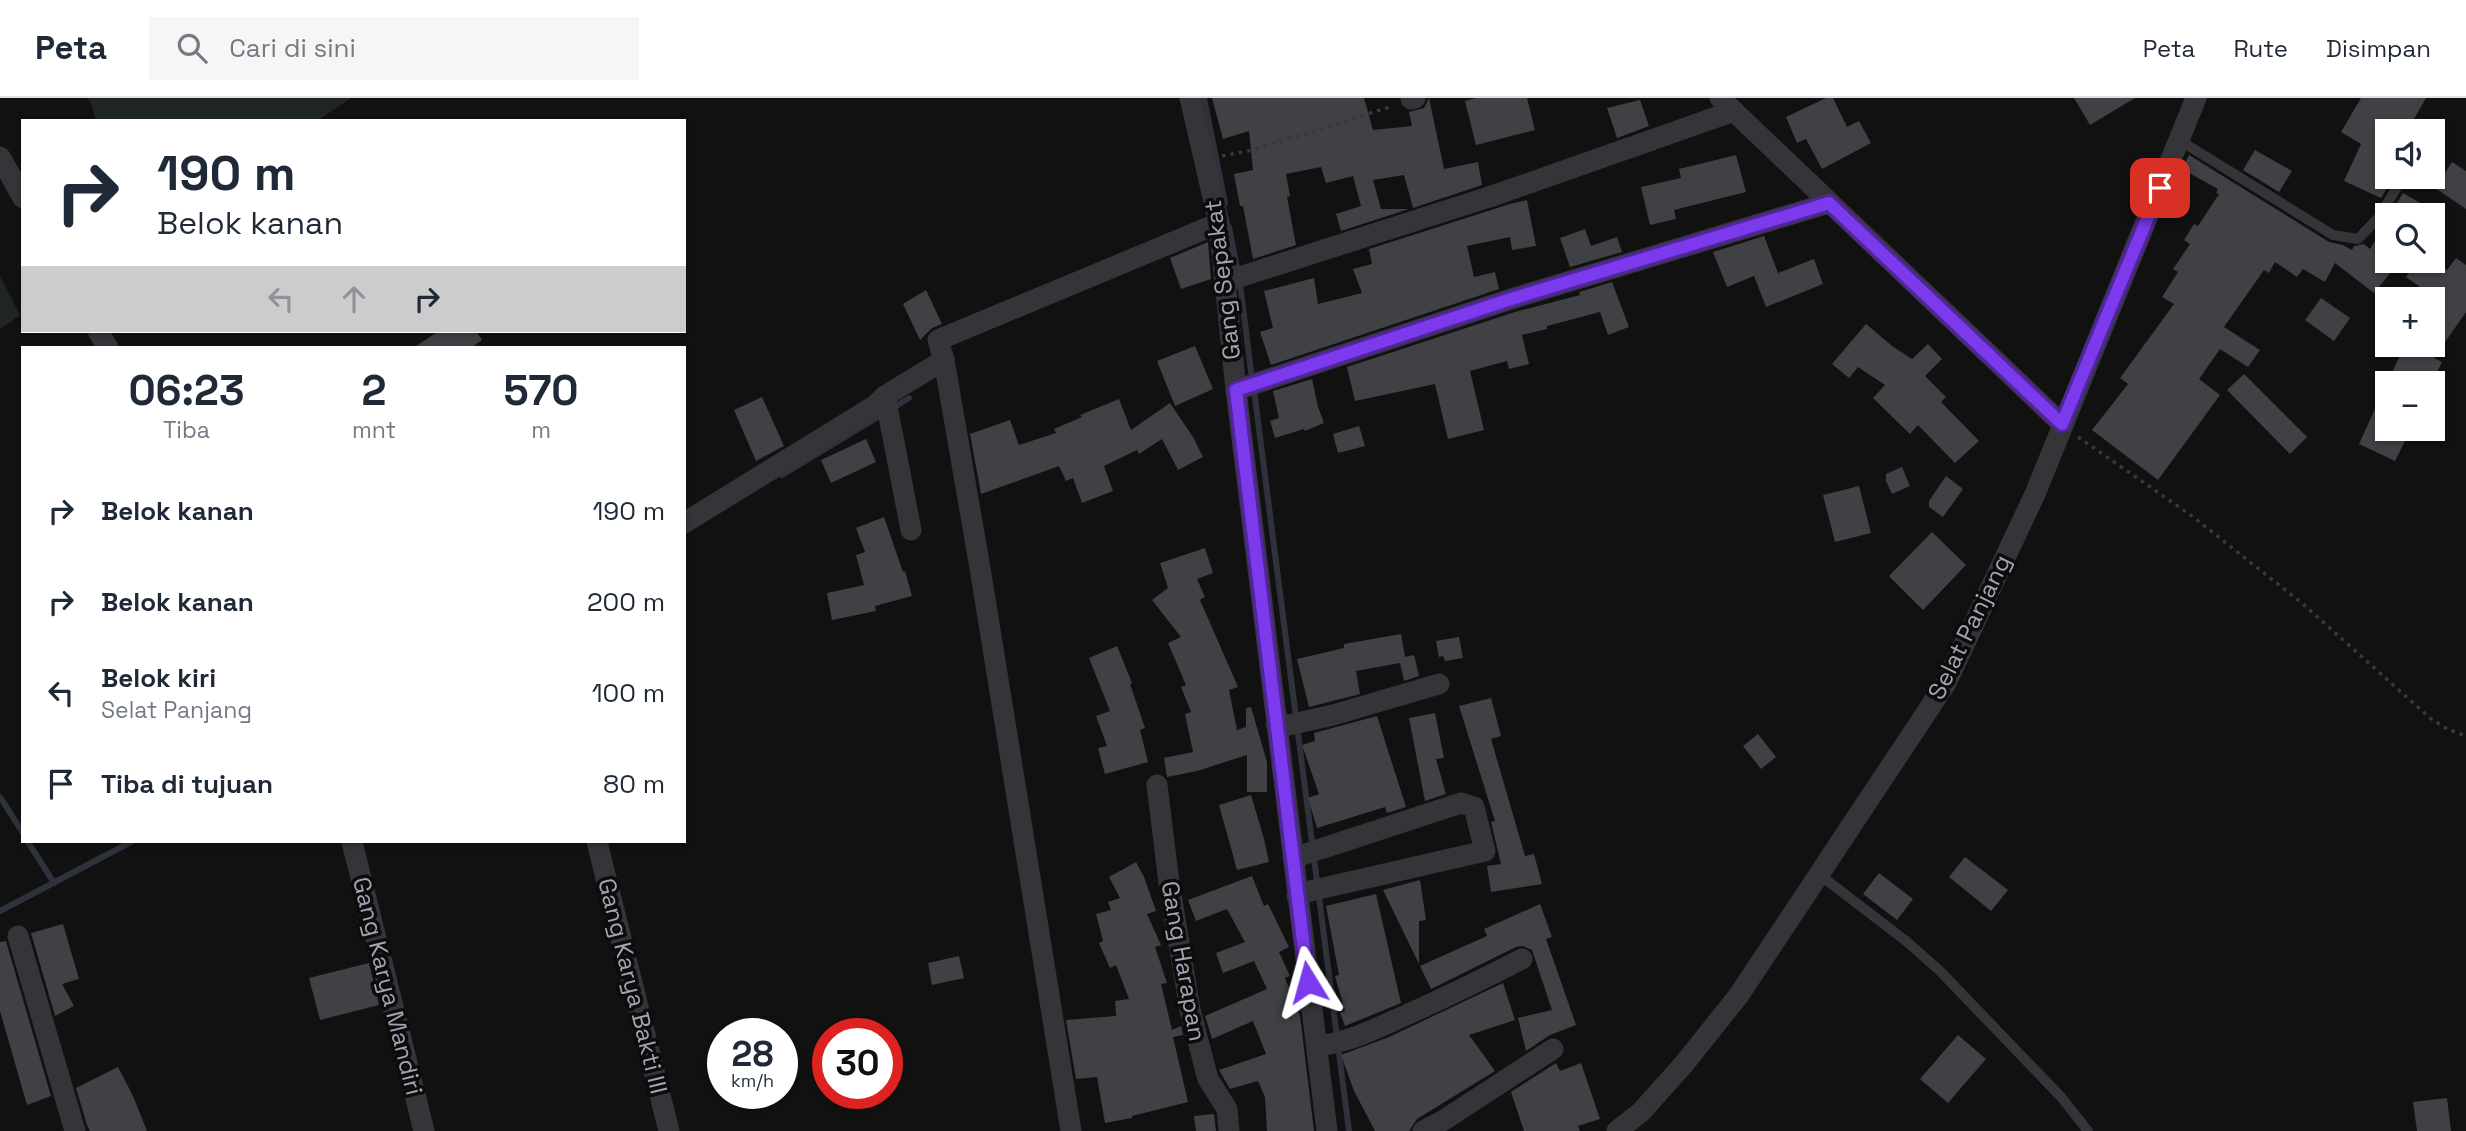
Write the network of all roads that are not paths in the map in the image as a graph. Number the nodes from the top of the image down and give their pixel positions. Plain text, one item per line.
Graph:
1 (1190, 98) edge
2 (2196, 98) edge
3 (1727, 105) edge
4 (2179, 140) junction
5 (0, 158) edge
6 (2396, 189) edge
7 (21, 195) edge
8 (1829, 203) junction
9 (1219, 223) junction
10 (1233, 280) junction
11 (943, 360) junction
12 (1240, 388) junction
13 (885, 396) junction
14 (2062, 424) junction
15 (686, 522) edge
16 (911, 530) dead end
17 (1439, 684) dead end
18 (1290, 723) junction
19 (1157, 785) dead end
20 (352, 843) edge
21 (597, 843) edge
22 (1305, 853) junction
23 (1820, 875) junction
24 (1313, 892) junction
25 (18, 936) dead end
26 (1522, 959) dead end
27 (1330, 1044) junction
28 (1553, 1049) dead end
29 (75, 1131) edge
30 (424, 1131) edge
31 (669, 1131) edge
32 (1071, 1131) edge
33 (1229, 1131) edge
34 (1327, 1131) edge
35 (1423, 1131) edge
36 (1617, 1131) edge
37 (2088, 1131) edge

1 - 9 street, Gang Sepakat
2 - 4 street, Selat Panjang
3 - 8 street
3 - 10 street
4 - 6 lane
4 - 14 street, Selat Panjang
5 - 7 street
8 - 12 street
8 - 14 street
9 - 10 street, Gang Sepakat
9 - 11 street
10 - 12 street, Gang Sepakat
11 - 13 street
11 - 32 street
12 - 18 street, Gang Sepakat
13 - 15 street
13 - 16 street
14 - 23 street, Selat Panjang
17 - 18 street
18 - 22 street, Gang Sepakat
19 - 33 street, Gang Harapan
20 - 30 street, Gang Karya Mandiri
21 - 31 street, Gang Karya Bakti III
22 - 24 street, Gang Sepakat
22 - 24 street
23 - 36 street, Selat Panjang
23 - 37 lane
24 - 27 street, Gang Sepakat
25 - 29 street
26 - 27 street
27 - 34 street, Gang Sepakat
28 - 35 street

